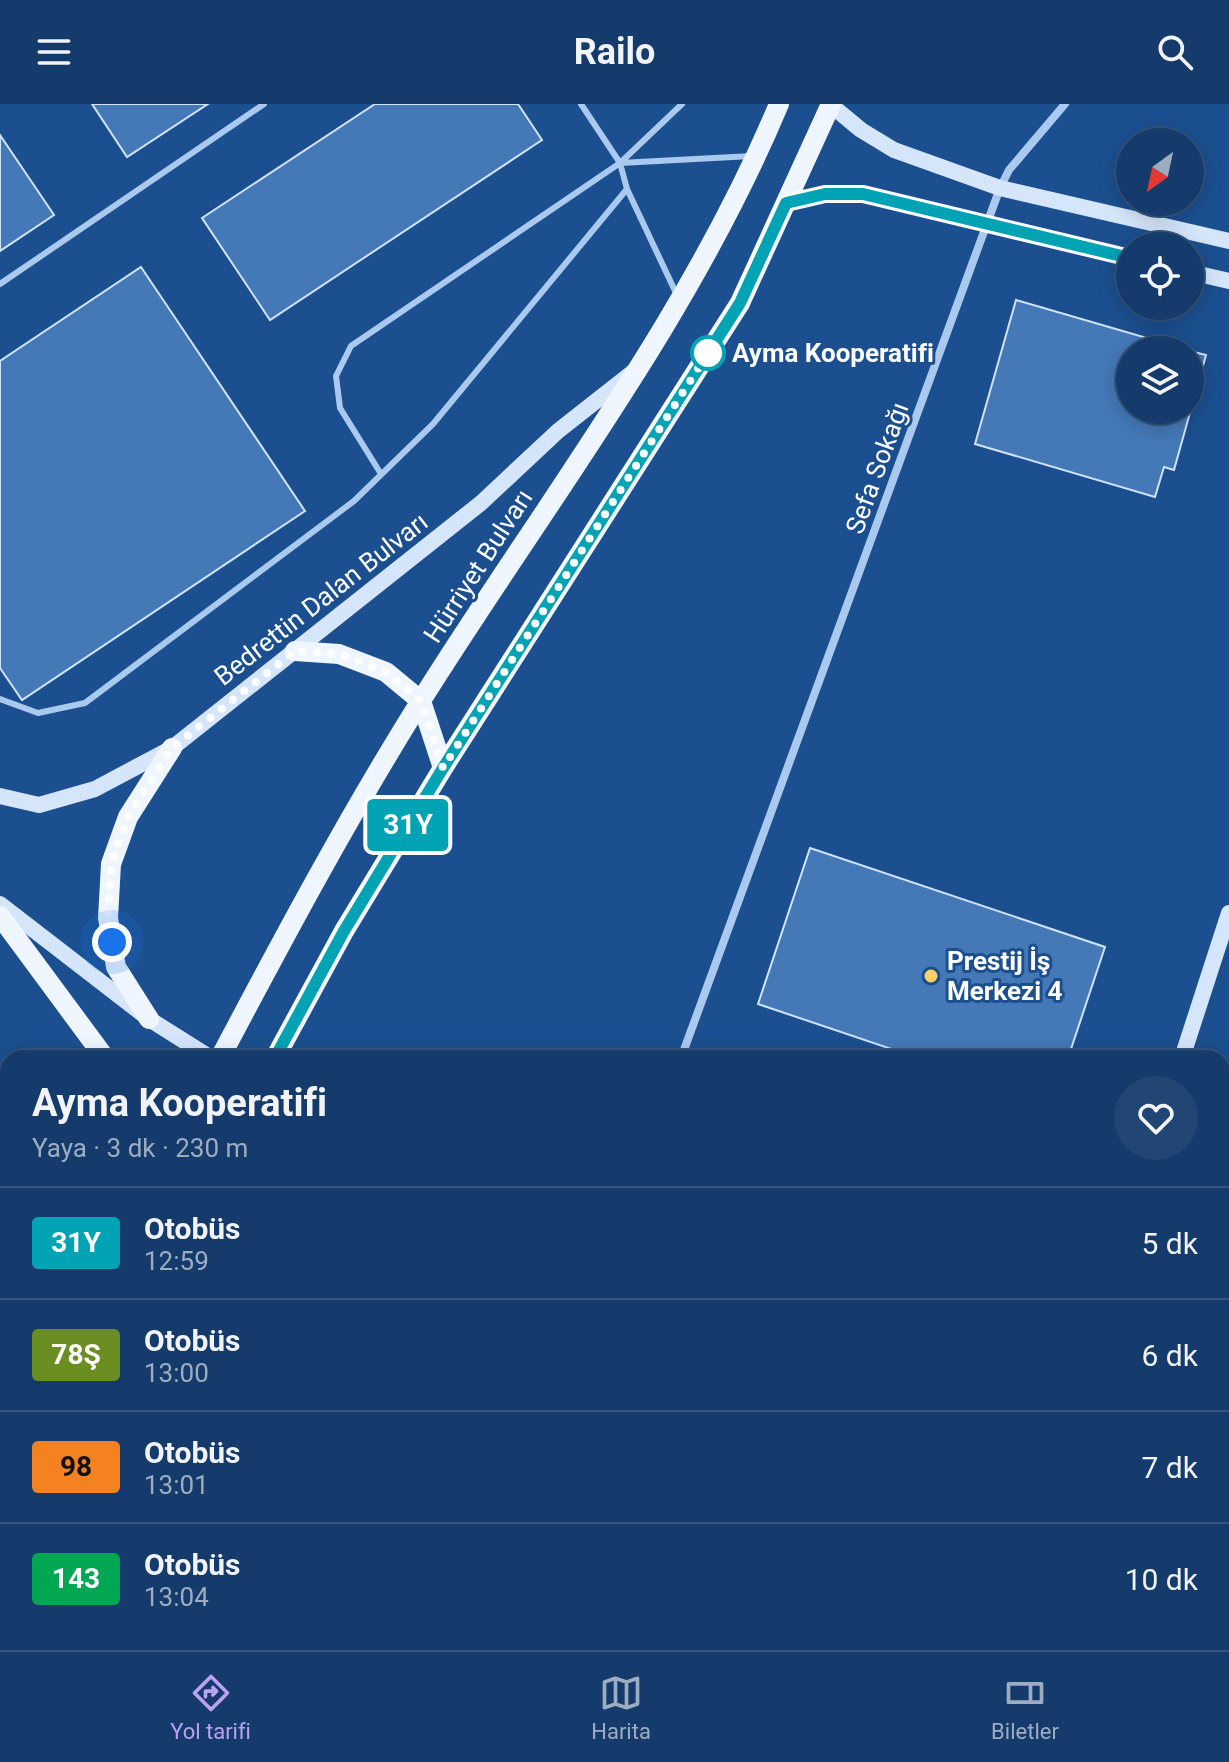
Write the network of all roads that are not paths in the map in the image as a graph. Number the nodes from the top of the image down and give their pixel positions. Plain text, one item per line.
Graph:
1 (264, 104) edge
2 (581, 104) edge
3 (682, 104) edge
4 (779, 104) edge
5 (831, 104) edge
6 (1065, 104) edge
7 (757, 156) junction
8 (620, 163) junction
9 (1000, 188) junction
10 (627, 189) junction
11 (786, 203) junction
12 (987, 224) junction
13 (1229, 241) edge
14 (1116, 255) edge
15 (1204, 275) edge
16 (1229, 281) edge
17 (0, 284) edge
18 (680, 301) junction
19 (640, 366) junction
20 (381, 474) junction
21 (295, 651) junction
22 (0, 699) edge
23 (421, 701) junction
24 (172, 748) junction
25 (443, 768) junction
26 (0, 796) edge
27 (0, 904) edge
28 (1229, 913) edge
29 (0, 916) edge
30 (149, 1019) junction
31 (99, 1050) edge
32 (198, 1050) edge
33 (224, 1050) edge
34 (279, 1050) edge
35 (684, 1050) edge
36 (1185, 1050) edge

1 - 17 lane
2 - 8 lane
3 - 8 lane
4 - 7 main road, Hürriyet Bulvarı
5 - 9 main road
5 - 11 main road
6 - 9 street, Sefa Sokağı
7 - 8 lane
7 - 18 main road, Hürriyet Bulvarı
8 - 10 lane
8 - 20 lane
9 - 12 street, Sefa Sokağı
9 - 13 main road
10 - 18 lane
10 - 20 lane
11 - 12 main road
11 - 25 main road
12 - 14 main road
12 - 35 street, Sefa Sokağı
15 - 16 main road
18 - 19 main road, Hürriyet Bulvarı
19 - 21 main road, Bedrettin Dalan Bulvarı
19 - 23 main road, Hürriyet Bulvarı
20 - 22 lane
21 - 23 main road
21 - 24 main road, Bedrettin Dalan Bulvarı
23 - 25 main road
23 - 33 main road, Hürriyet Bulvarı
24 - 26 main road, Bedrettin Dalan Bulvarı
24 - 30 main road
25 - 34 main road
27 - 30 main road
28 - 36 main road
29 - 31 main road
30 - 32 main road

